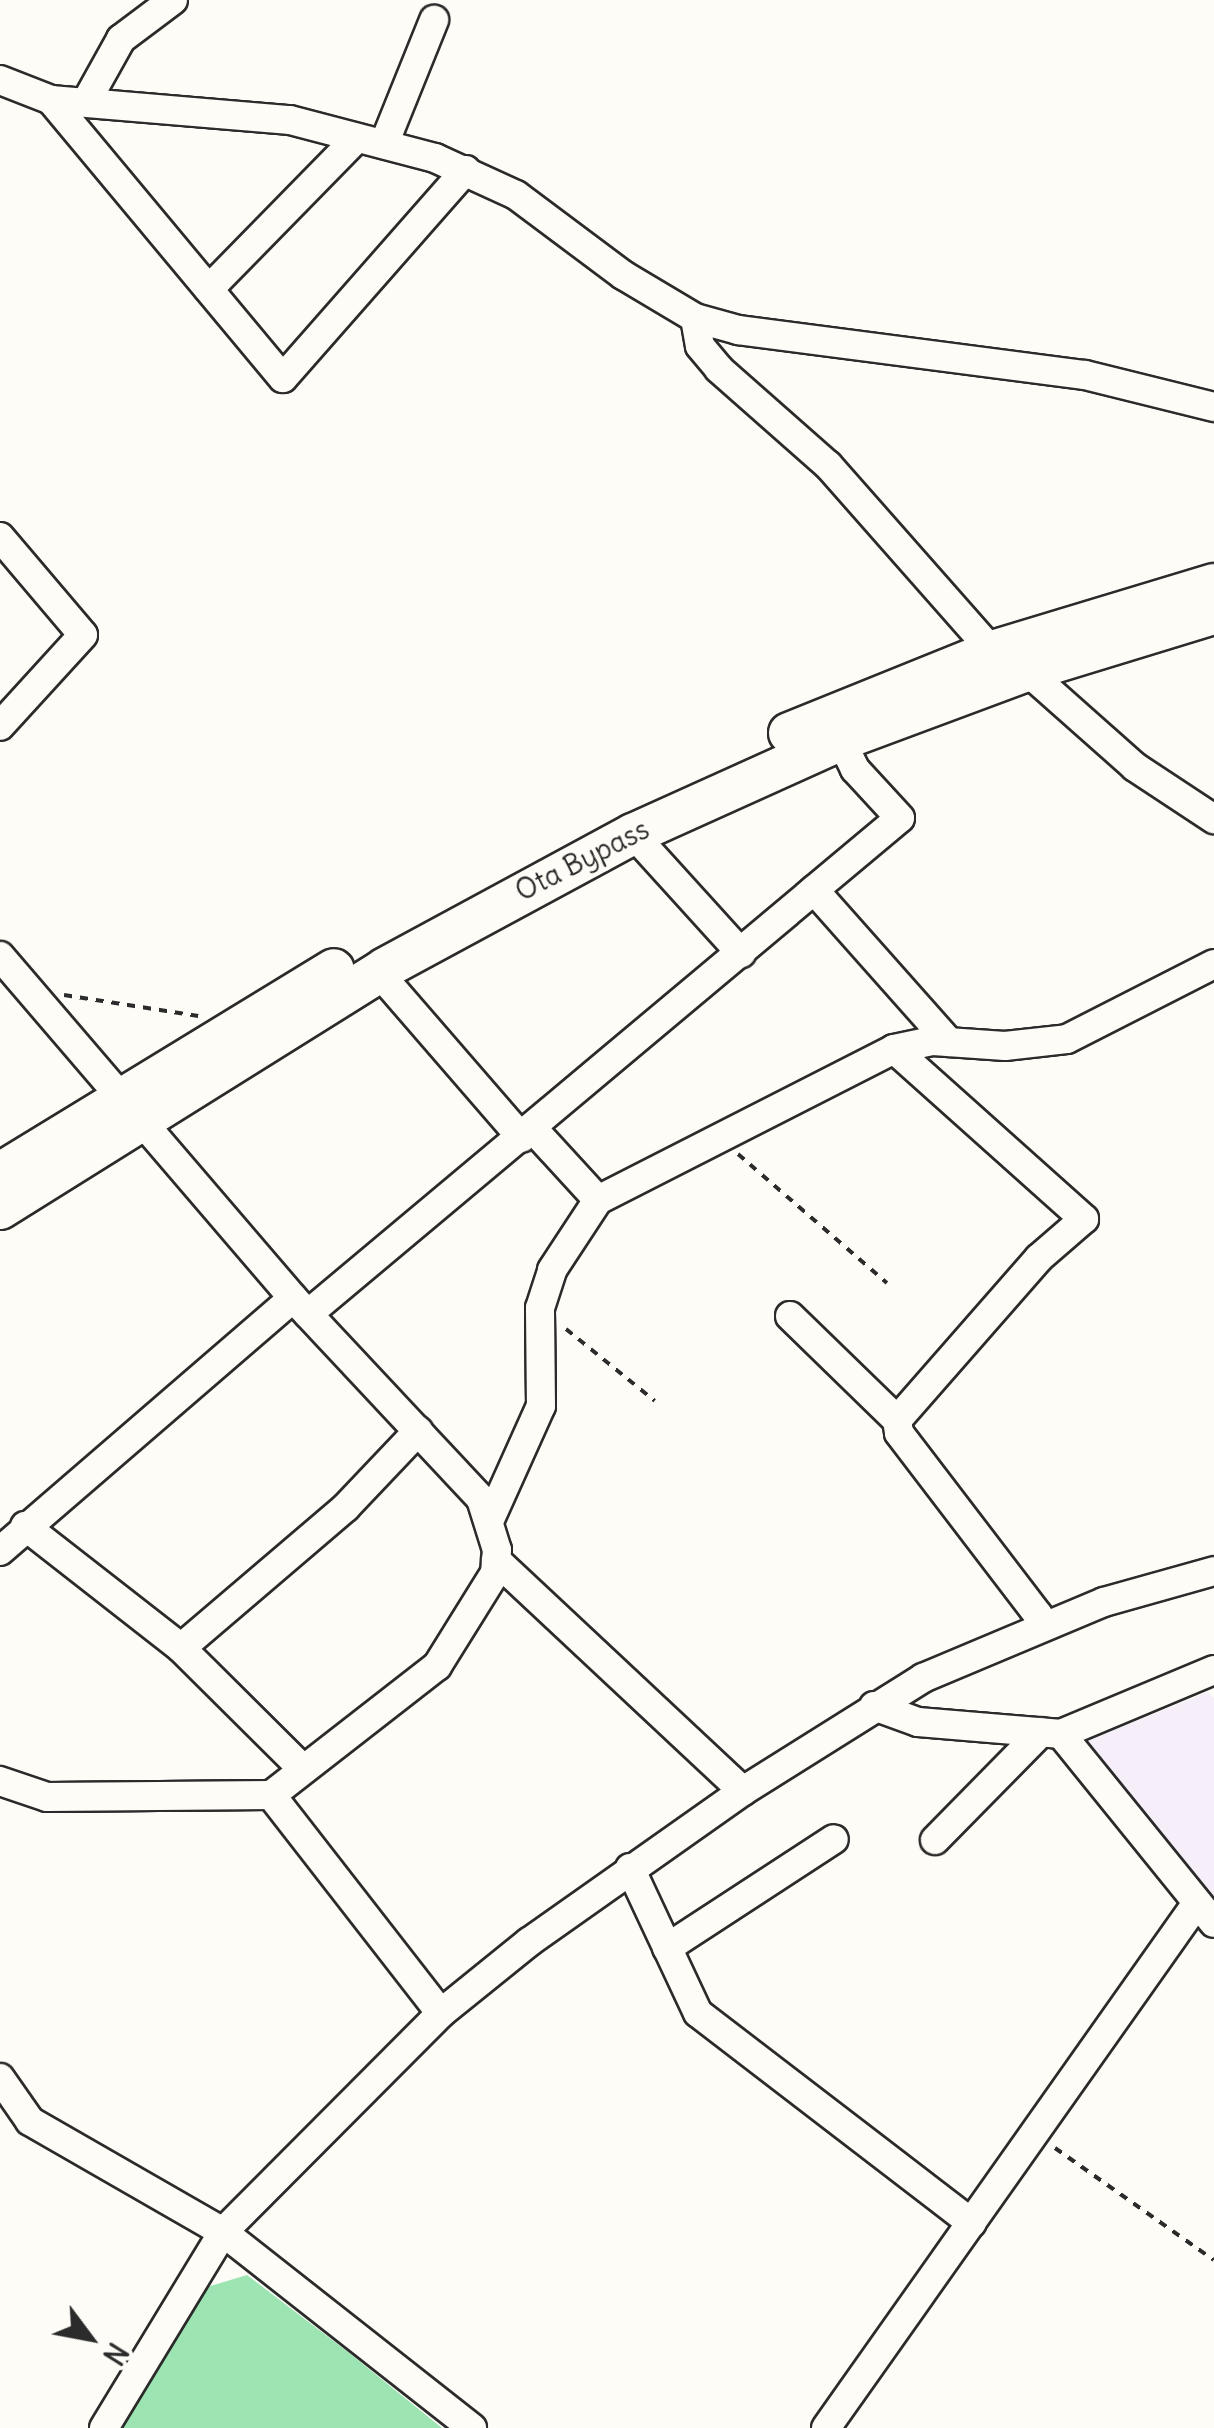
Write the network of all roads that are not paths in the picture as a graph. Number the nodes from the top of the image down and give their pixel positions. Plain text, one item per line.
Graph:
1 (172, 0) edge
2 (434, 20) dead end
3 (0, 80) edge
4 (51, 100) junction
5 (86, 102) junction
6 (371, 141) junction
7 (466, 170) junction
8 (209, 289) junction
9 (695, 318) junction
10 (1214, 407) edge
11 (0, 537) edge
12 (1214, 584) edge
13 (1214, 614) edge
14 (992, 651) junction
15 (1026, 672) junction
16 (0, 726) edge
17 (841, 740) junction
18 (1214, 819) edge
19 (633, 834) junction
20 (814, 890) junction
21 (741, 952) junction
22 (0, 956) edge
23 (1214, 964) edge
24 (379, 972) junction
25 (949, 1042) junction
26 (894, 1049) junction
27 (132, 1110) junction
28 (527, 1133) junction
29 (0, 1173) edge
30 (598, 1200) junction
31 (0, 1209) edge
32 (300, 1306) junction
33 (790, 1316) dead end
34 (897, 1420) junction
35 (418, 1431) junction
36 (491, 1517) junction
37 (25, 1526) junction
38 (0, 1550) edge
39 (496, 1560) junction
40 (1214, 1571) edge
41 (1040, 1627) junction
42 (181, 1648) junction
43 (1212, 1674) edge
44 (874, 1706) junction
45 (1051, 1733) junction
46 (303, 1770) junction
47 (0, 1781) edge
48 (743, 1791) junction
49 (271, 1795) junction
50 (834, 1839) dead end
51 (935, 1840) dead end
52 (630, 1868) junction
53 (1205, 1913) edge
54 (667, 1948) junction
55 (440, 2012) junction
56 (0, 2078) edge
57 (972, 2223) junction
58 (223, 2232) junction
59 (104, 2428) edge
60 (472, 2428) edge
61 (826, 2428) edge

1 - 5 street
2 - 6 street
3 - 4 street
4 - 5 street
4 - 8 street
5 - 6 street
6 - 7 street
6 - 8 street
7 - 8 street
7 - 9 street
9 - 10 street
9 - 14 street
11 - 16 street
12 - 14 highway, Ota Bypass
13 - 15 highway, Ota Bypass
14 - 15 street
14 - 27 highway, Ota Bypass
15 - 17 highway, Ota Bypass
15 - 18 street
17 - 19 highway, Ota Bypass
17 - 20 street
19 - 21 street
19 - 24 highway, Ota Bypass
20 - 21 street
20 - 25 street
21 - 28 street
22 - 27 street
23 - 25 street
24 - 27 highway, Ota Bypass
24 - 28 street
25 - 26 street
26 - 30 street
26 - 34 street
27 - 29 highway, Ota Bypass
27 - 31 highway, Ota Bypass
27 - 32 street
28 - 30 street
28 - 32 street
30 - 36 street
32 - 35 street
32 - 37 street
33 - 34 street
34 - 41 street
35 - 36 street
35 - 42 street
36 - 39 street
37 - 38 street
37 - 42 street
39 - 46 street
39 - 48 street
40 - 41 street
41 - 44 street
42 - 46 street
43 - 45 street
44 - 45 street
44 - 48 street
45 - 51 street
45 - 53 street
46 - 49 street
47 - 49 street
48 - 52 street
49 - 55 street
50 - 54 street
52 - 54 street
52 - 55 street
53 - 57 street
54 - 57 street
55 - 58 street
56 - 58 street
57 - 61 street
58 - 59 street
58 - 60 street

